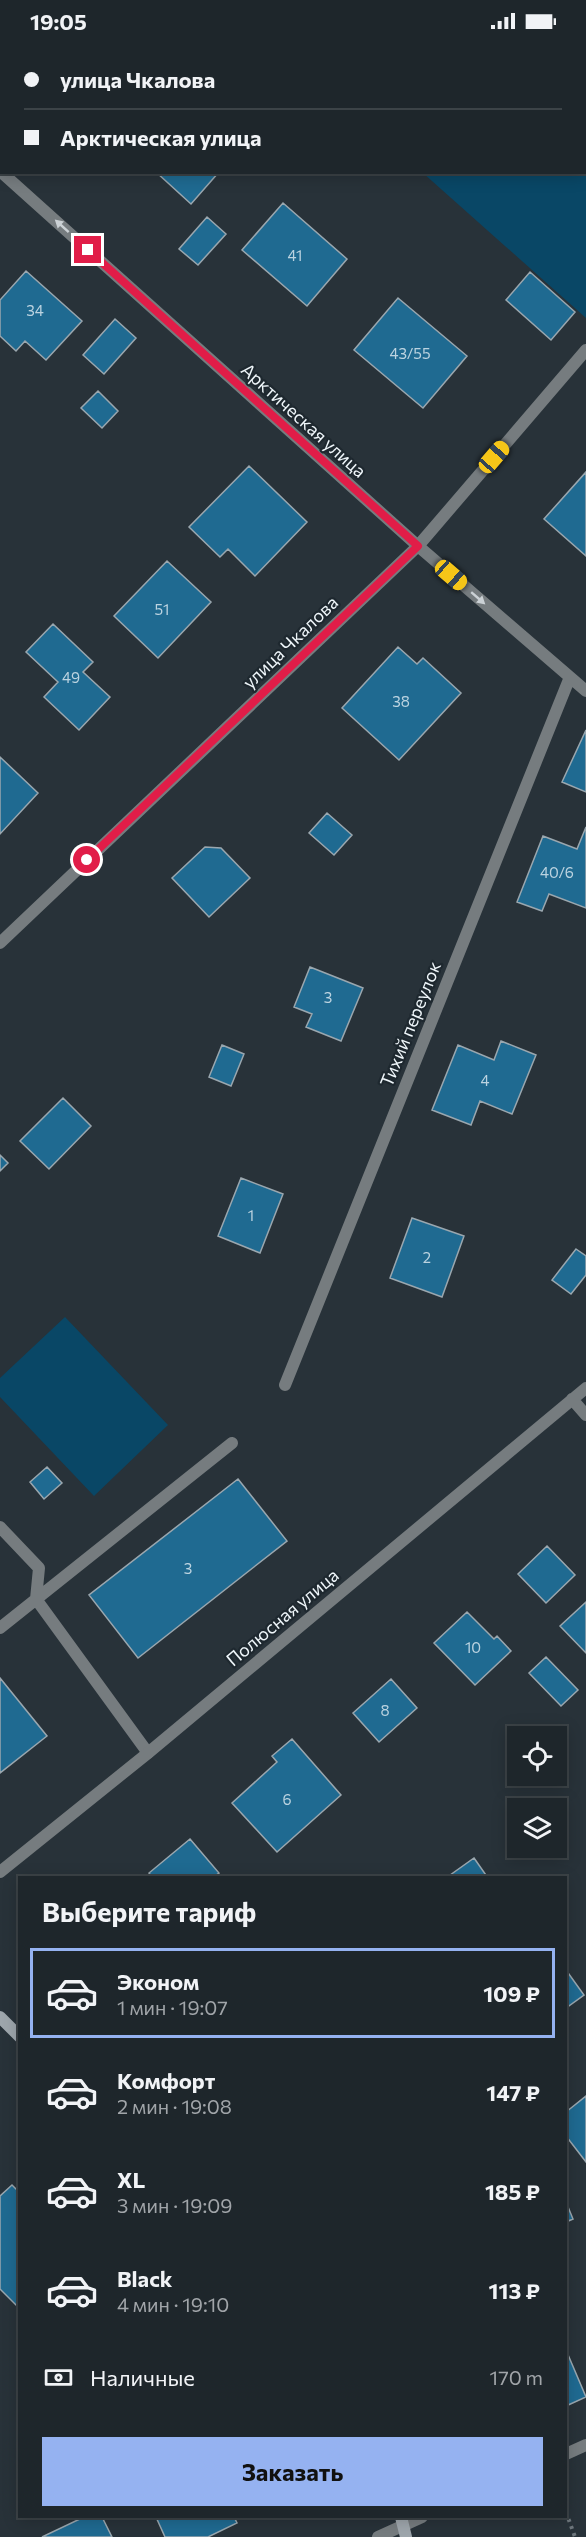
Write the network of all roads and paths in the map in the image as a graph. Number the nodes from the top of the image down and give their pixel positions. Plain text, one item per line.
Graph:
1 (3, 174) edge
2 (586, 350) edge
3 (418, 546) junction
4 (570, 677) junction
5 (586, 691) edge
6 (0, 943) edge
7 (285, 1385) dead end
8 (586, 1388) edge
9 (572, 1399) junction
10 (586, 1415) edge
11 (232, 1443) dead end
12 (0, 1527) edge
13 (36, 1599) junction
14 (0, 1628) edge
15 (148, 1752) junction
16 (0, 1872) edge
17 (0, 2017) edge
18 (18, 2035) edge
19 (586, 2445) edge
20 (567, 2454) edge
21 (567, 2514) edge
22 (420, 2518) edge
23 (404, 2526) edge
24 (378, 2537) edge
25 (576, 2537) edge

3 -> 1 street, Арктическая улица
2 - 3 street, улица Чкалова
3 -> 4 street, Арктическая улица
3 - 6 street, улица Чкалова
4 - 5 street, Арктическая улица
4 - 7 street, Тихий переулок
8 - 9 street, Полюсная улица
9 - 10 street
9 - 15 street, Полюсная улица
11 - 13 street
12 - 13 street
13 - 14 street
13 - 15 street
15 - 16 street, Полюсная улица
17 - 18 street
19 - 20 street
21 - 25 path
22 - 23 street
23 - 24 street

